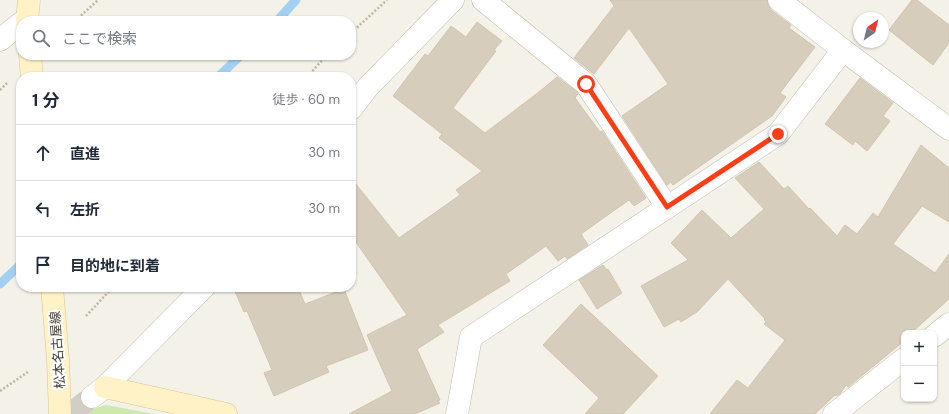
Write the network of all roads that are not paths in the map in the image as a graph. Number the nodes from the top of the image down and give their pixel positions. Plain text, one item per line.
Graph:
1 (453, 0) edge
2 (484, 0) edge
3 (779, 0) edge
4 (16, 25) edge
5 (0, 40) edge
6 (843, 50) junction
7 (30, 60) edge
8 (32, 72) edge
9 (356, 103) edge
10 (949, 130) edge
11 (667, 207) junction
12 (52, 292) edge
13 (199, 292) edge
14 (949, 324) edge
15 (937, 334) edge
16 (901, 361) edge
17 (99, 392) joint
18 (60, 414) edge
19 (226, 414) edge
20 (457, 414) edge
21 (834, 414) edge

1 - 9 street
2 - 11 street
3 - 6 street
4 - 5 street
6 - 10 street
6 - 11 street
7 - 8 main road
11 - 20 street
12 - 18 main road, 松本名古屋線
13 - 17 street
14 - 15 street
16 - 21 street
17 - 19 main road

